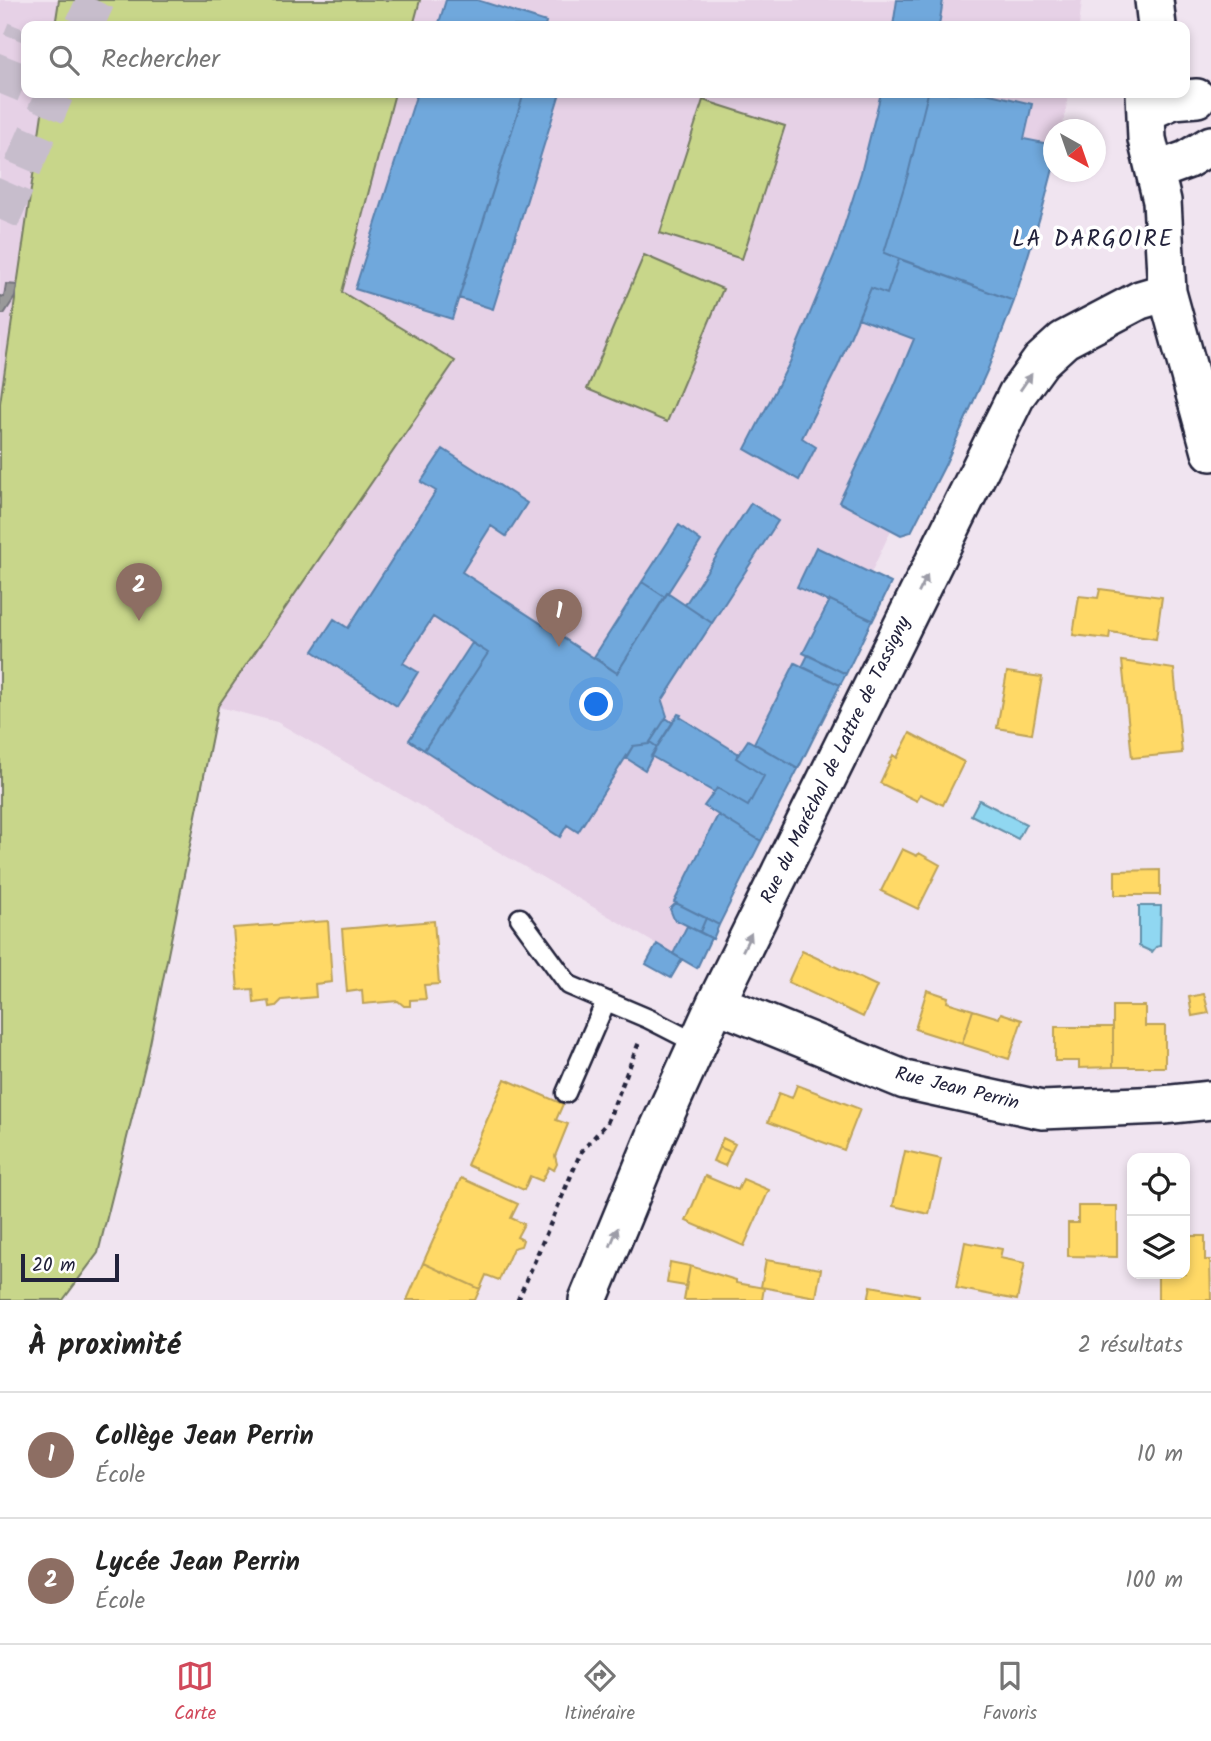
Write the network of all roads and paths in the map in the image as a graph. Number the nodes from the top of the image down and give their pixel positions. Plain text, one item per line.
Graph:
1 (1138, 0) edge
2 (1154, 0) edge
3 (1140, 21) edge
4 (1156, 21) edge
5 (1198, 99) edge
6 (1145, 102) edge
7 (1211, 145) edge
8 (1159, 186) junction
9 (1167, 292) junction
10 (1211, 452) edge
11 (520, 918) dead end
12 (606, 1001) junction
13 (716, 1003) junction
14 (649, 1019) junction
15 (698, 1044) junction
16 (566, 1093) dead end
17 (1211, 1100) edge
18 (518, 1300) edge
19 (588, 1300) edge

1 - 3 street
2 - 4 street
5 - 6 street
6 - 8 street
7 - 8 street
8 - 9 street
9 - 10 street
13 -> 9 street, Rue du Maréchal de Lattre de Tassigny
11 - 12 lane
12 - 14 lane
12 - 16 lane
13 - 15 street, Rue du Maréchal de Lattre de Tassigny
13 - 17 street, Rue Jean Perrin
14 - 15 lane
14 - 18 path
19 -> 15 street, Rue du Maréchal de Lattre de Tassigny

